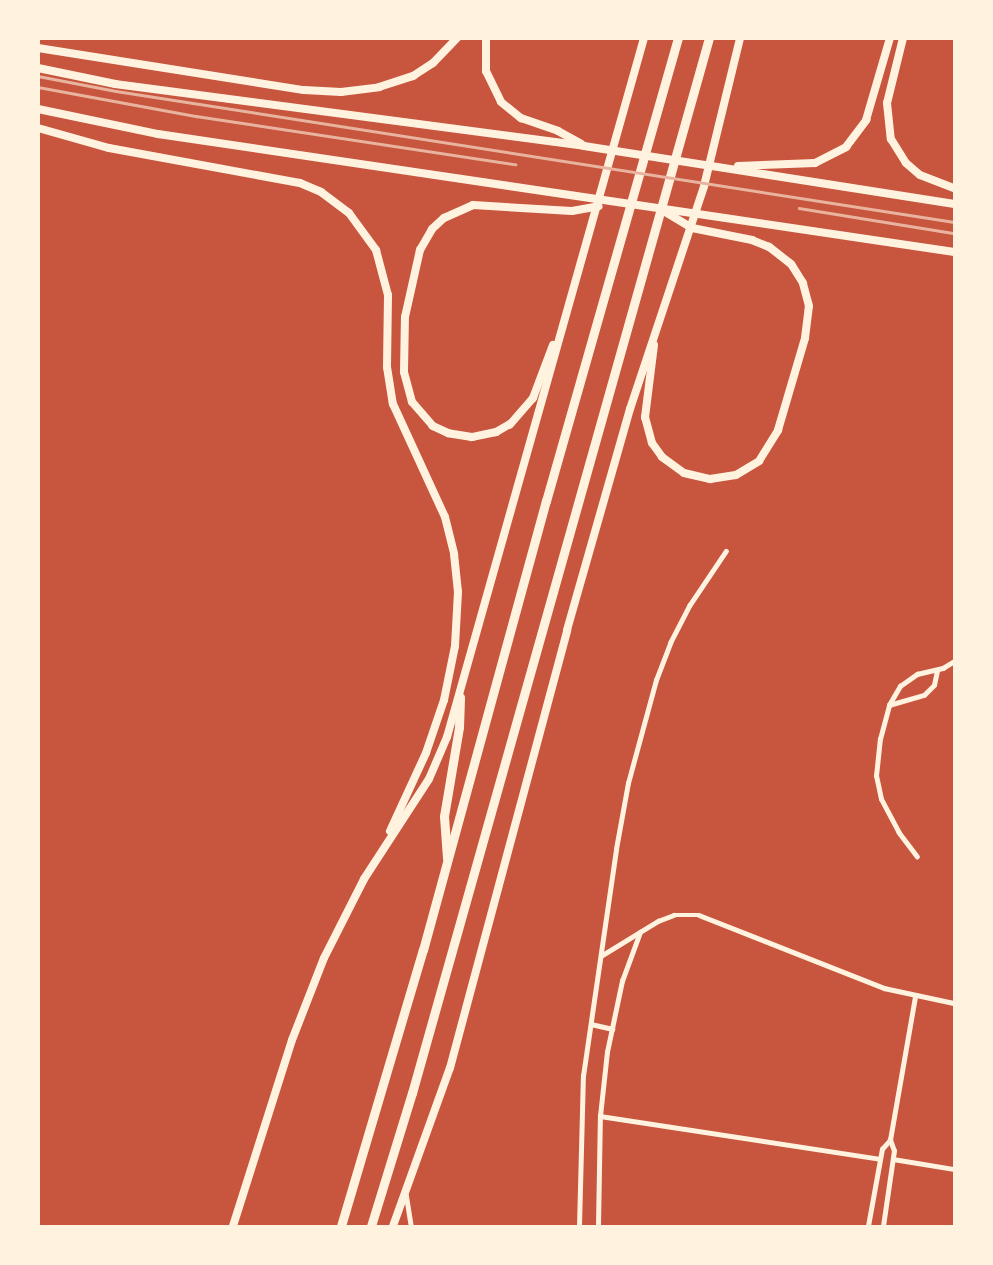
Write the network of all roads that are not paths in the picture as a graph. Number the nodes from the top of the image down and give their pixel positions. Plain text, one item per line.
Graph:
1 (457, 38) edge
2 (486, 38) edge
3 (644, 38) edge
4 (678, 38) edge
5 (709, 38) edge
6 (740, 38) edge
7 (890, 38) edge
8 (903, 38) edge
9 (38, 48) edge
10 (38, 68) edge
11 (38, 108) edge
12 (38, 128) edge
13 (584, 146) junction
14 (732, 168) junction
15 (954, 188) edge
16 (609, 202) junction
17 (954, 204) edge
18 (661, 209) junction
19 (954, 252) edge
20 (564, 324) junction
21 (654, 335) junction
22 (726, 551) dead end
23 (954, 661) edge
24 (937, 670) junction
25 (460, 697) junction
26 (889, 705) junction
27 (385, 846) junction
28 (918, 857) dead end
29 (448, 863) junction
30 (640, 930) junction
31 (600, 957) junction
32 (915, 996) junction
33 (954, 1003) edge
34 (591, 1024) junction
35 (612, 1029) junction
36 (600, 1116) junction
37 (890, 1140) junction
38 (880, 1159) junction
39 (893, 1159) junction
40 (954, 1169) edge
41 (405, 1189) junction
42 (233, 1227) edge
43 (341, 1227) edge
44 (371, 1227) edge
45 (393, 1227) edge
46 (411, 1227) edge
47 (579, 1227) edge
48 (598, 1227) edge
49 (868, 1227) edge
50 (883, 1227) edge

1 - 9 highway
2 - 13 highway
3 - 20 highway
4 - 29 highway
5 - 44 highway
6 - 21 highway
7 - 14 highway
8 - 15 highway
10 - 13 highway
11 - 16 highway
12 - 27 highway
13 - 14 highway
14 - 17 highway
16 - 18 highway
16 - 20 highway
18 - 19 highway
18 - 21 highway
20 - 25 highway
21 - 41 highway
22 - 31 street
23 - 24 street
24 - 26 street
24 - 26 street
25 - 27 highway
25 - 29 highway
26 - 28 street
27 - 42 highway
29 - 43 highway
30 - 31 street
30 - 32 street
30 - 35 street
31 - 34 street
32 - 33 street
32 - 37 street
34 - 35 street
34 - 47 street
35 - 36 street
36 - 38 street
36 - 48 street
37 - 38 street
37 - 39 street
38 - 49 street
39 - 40 street
39 - 50 street
41 - 45 highway
41 - 46 street

